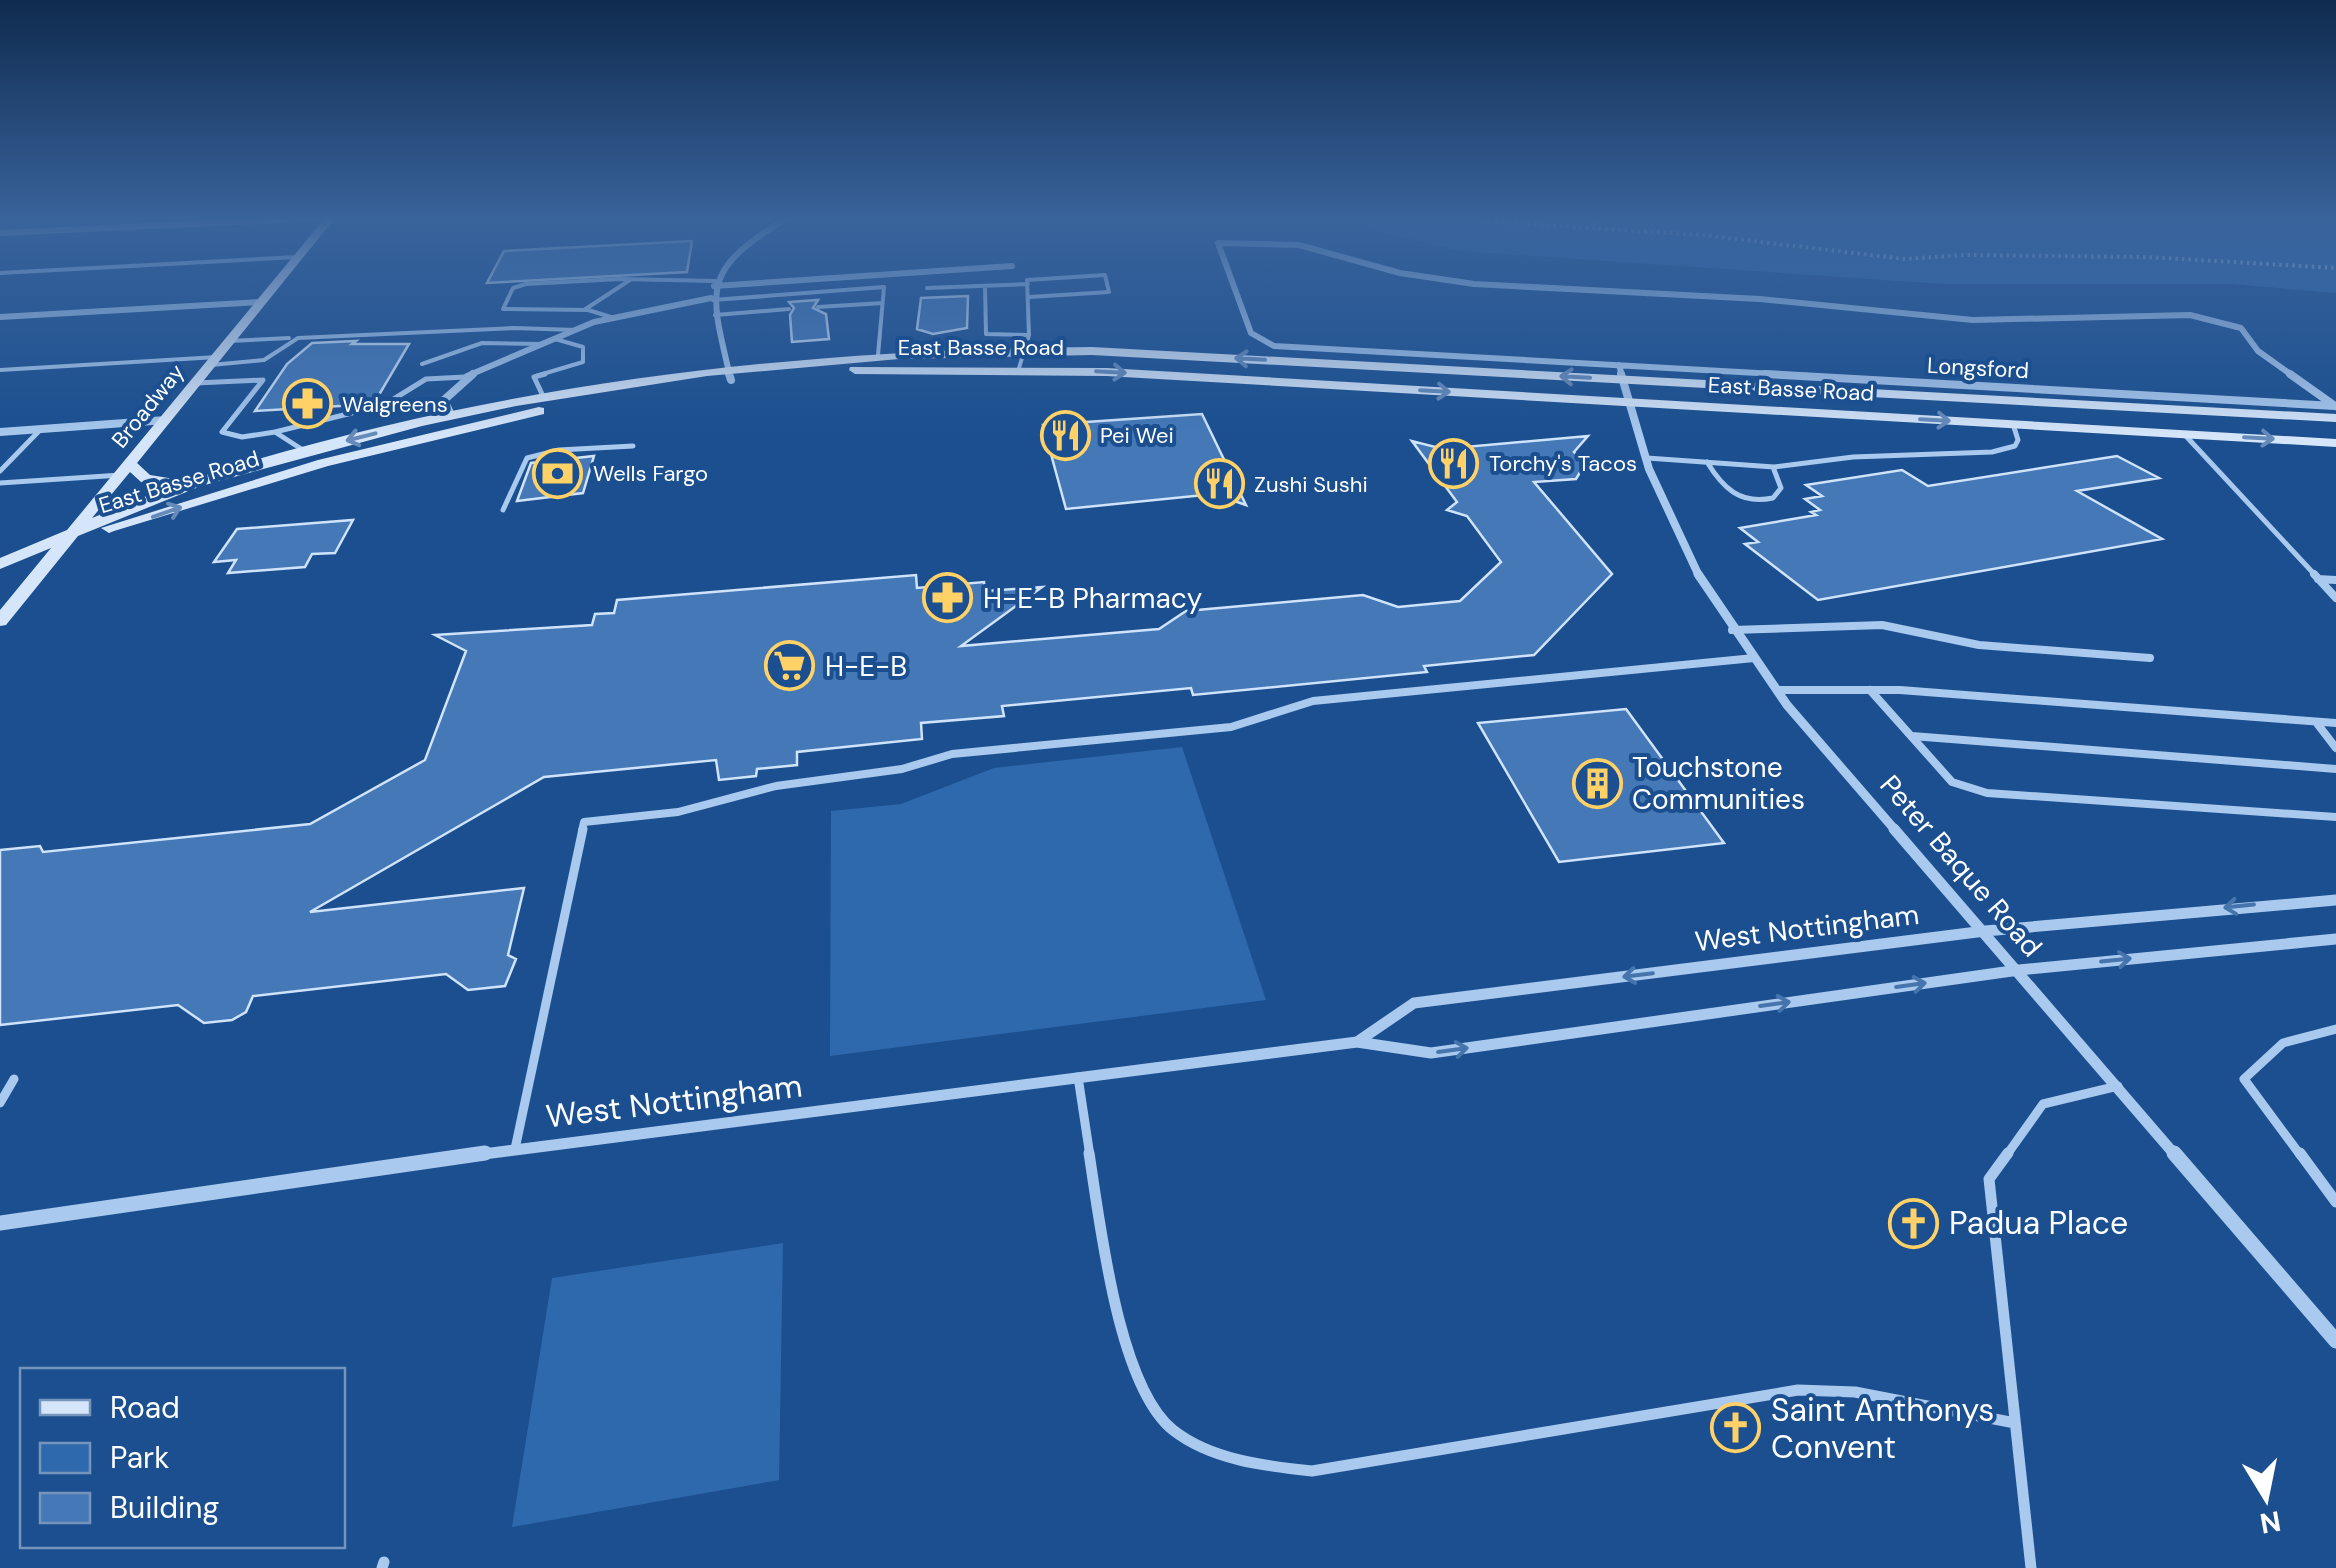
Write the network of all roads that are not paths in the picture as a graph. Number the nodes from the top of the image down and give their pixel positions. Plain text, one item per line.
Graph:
1 (269, 291) edge
2 (513, 291) edge
3 (617, 291) edge
4 (713, 291) edge
5 (809, 291) edge
6 (884, 291) edge
7 (985, 291) edge
8 (1029, 291) edge
9 (1109, 291) edge
10 (1236, 291) edge
11 (1608, 291) edge
12 (1029, 297) junction
13 (711, 299) junction
14 (260, 302) junction
15 (883, 302) junction
16 (818, 307) dead end
17 (789, 309) dead end
18 (584, 310) junction
19 (715, 315) junction
20 (0, 317) edge
21 (611, 317) junction
22 (576, 330) junction
23 (1029, 335) junction
24 (298, 338) junction
25 (555, 339) junction
26 (229, 341) junction
27 (544, 344) junction
28 (1025, 350) junction
29 (878, 355) junction
30 (214, 361) junction
31 (422, 364) dead end
32 (1020, 368) junction
33 (0, 370) edge
34 (1621, 372) junction
35 (729, 374) junction
36 (465, 377) junction
37 (196, 384) junction
38 (543, 396) junction
39 (2322, 396) junction
40 (2336, 396) edge
41 (1628, 402) junction
42 (2336, 406) edge
43 (450, 416) junction
44 (2336, 418) edge
45 (166, 420) junction
46 (2013, 424) junction
47 (42, 429) junction
48 (0, 432) edge
49 (275, 432) junction
50 (2184, 434) junction
51 (2336, 443) edge
52 (633, 446) dead end
53 (306, 452) junction
54 (1646, 458) junction
55 (1707, 462) junction
56 (1773, 466) junction
57 (126, 470) junction
58 (0, 471) edge
59 (0, 483) edge
60 (196, 484) junction
61 (503, 510) dead end
62 (72, 536) junction
63 (0, 564) edge
64 (2318, 579) junction
65 (2336, 580) edge
66 (2336, 598) edge
67 (2, 614) edge
68 (1732, 630) junction
69 (1754, 658) junction
70 (2150, 658) dead end
71 (1777, 690) junction
72 (1870, 690) junction
73 (2316, 722) junction
74 (2336, 723) edge
75 (1911, 736) junction
76 (2336, 748) edge
77 (2336, 769) edge
78 (2336, 817) edge
79 (2336, 900) edge
80 (1985, 931) junction
81 (2336, 938) edge
82 (2019, 970) junction
83 (2336, 1030) edge
84 (1357, 1042) junction
85 (1078, 1077) junction
86 (14, 1079) dead end
87 (2118, 1086) junction
88 (0, 1103) edge
89 (516, 1148) junction
90 (2336, 1202) edge
91 (0, 1224) edge
92 (2336, 1341) edge
93 (2016, 1423) junction
94 (2031, 1568) edge

1 - 14 main road, Broadway
2 - 18 lane
3 - 18 lane
4 - 13 street
5 - 13 lane
6 - 15 lane
7 - 23 lane
8 - 12 lane
9 - 12 lane
10 - 34 street, Longsford
11 - 39 street, Longsford
12 - 23 lane
13 - 19 street
13 - 21 street
14 - 20 street
14 - 26 main road, Broadway
15 - 16 lane
15 - 29 lane
17 - 19 lane
18 - 21 lane
19 - 35 street
21 - 22 street
22 - 24 lane
22 - 25 street
23 - 28 lane
24 - 26 lane
24 - 30 lane
25 - 27 street
25 - 38 lane
26 - 30 main road, Broadway
27 - 31 lane
27 - 36 street
28 - 29 main road, East Basse Road
28 - 32 lane
34 -> 28 main road, East Basse Road
29 - 35 main road, East Basse Road
30 - 33 lane
30 - 37 main road, Broadway
32 - 35 main road, East Basse Road
32 -> 41 main road, East Basse Road
34 - 41 street, Peter Baque Road
34 - 42 street, Longsford
34 - 44 main road, East Basse Road
35 - 38 main road, East Basse Road
62 -> 35 main road, East Basse Road
36 - 43 street
36 - 49 lane
37 - 45 main road, Broadway
37 - 49 lane
38 - 43 main road, East Basse Road
39 - 40 street
39 - 42 street, Longsford
41 -> 46 main road, East Basse Road
41 - 54 street, Peter Baque Road
43 -> 53 main road, East Basse Road
45 - 47 street
45 - 57 main road, Broadway
46 - 50 main road, East Basse Road
46 - 56 lane
47 - 48 street
47 - 58 lane
49 - 53 lane
50 -> 51 main road, East Basse Road
50 - 64 lane
52 - 61 lane
53 - 60 main road, East Basse Road
54 - 55 lane
54 - 68 street, Peter Baque Road
55 - 56 lane
55 - 56 lane
57 - 59 lane
57 - 60 main road
57 - 62 main road, Broadway
60 - 62 main road, East Basse Road
62 - 63 main road
62 - 67 main road, Broadway
64 - 65 lane
64 - 66 lane
68 - 69 street, Peter Baque Road
68 - 70 lane
69 - 71 street, Peter Baque Road
69 - 89 lane
71 - 72 lane
71 - 80 street, Peter Baque Road
72 - 73 lane
72 - 75 lane
73 - 74 lane
73 - 76 lane
75 - 77 lane
75 - 78 lane
79 -> 80 street, West Nottingham
80 - 82 street, Peter Baque Road
80 -> 84 street, West Nottingham
82 -> 81 street, West Nottingham
84 -> 82 street, West Nottingham
82 - 87 street, Peter Baque Road
83 - 90 lane
84 - 85 street, West Nottingham
85 - 89 street, West Nottingham
85 - 93 lane
86 - 88 lane
87 - 92 street, Peter Baque Road
87 - 93 lane
89 - 91 street, West Nottingham
93 - 94 lane

